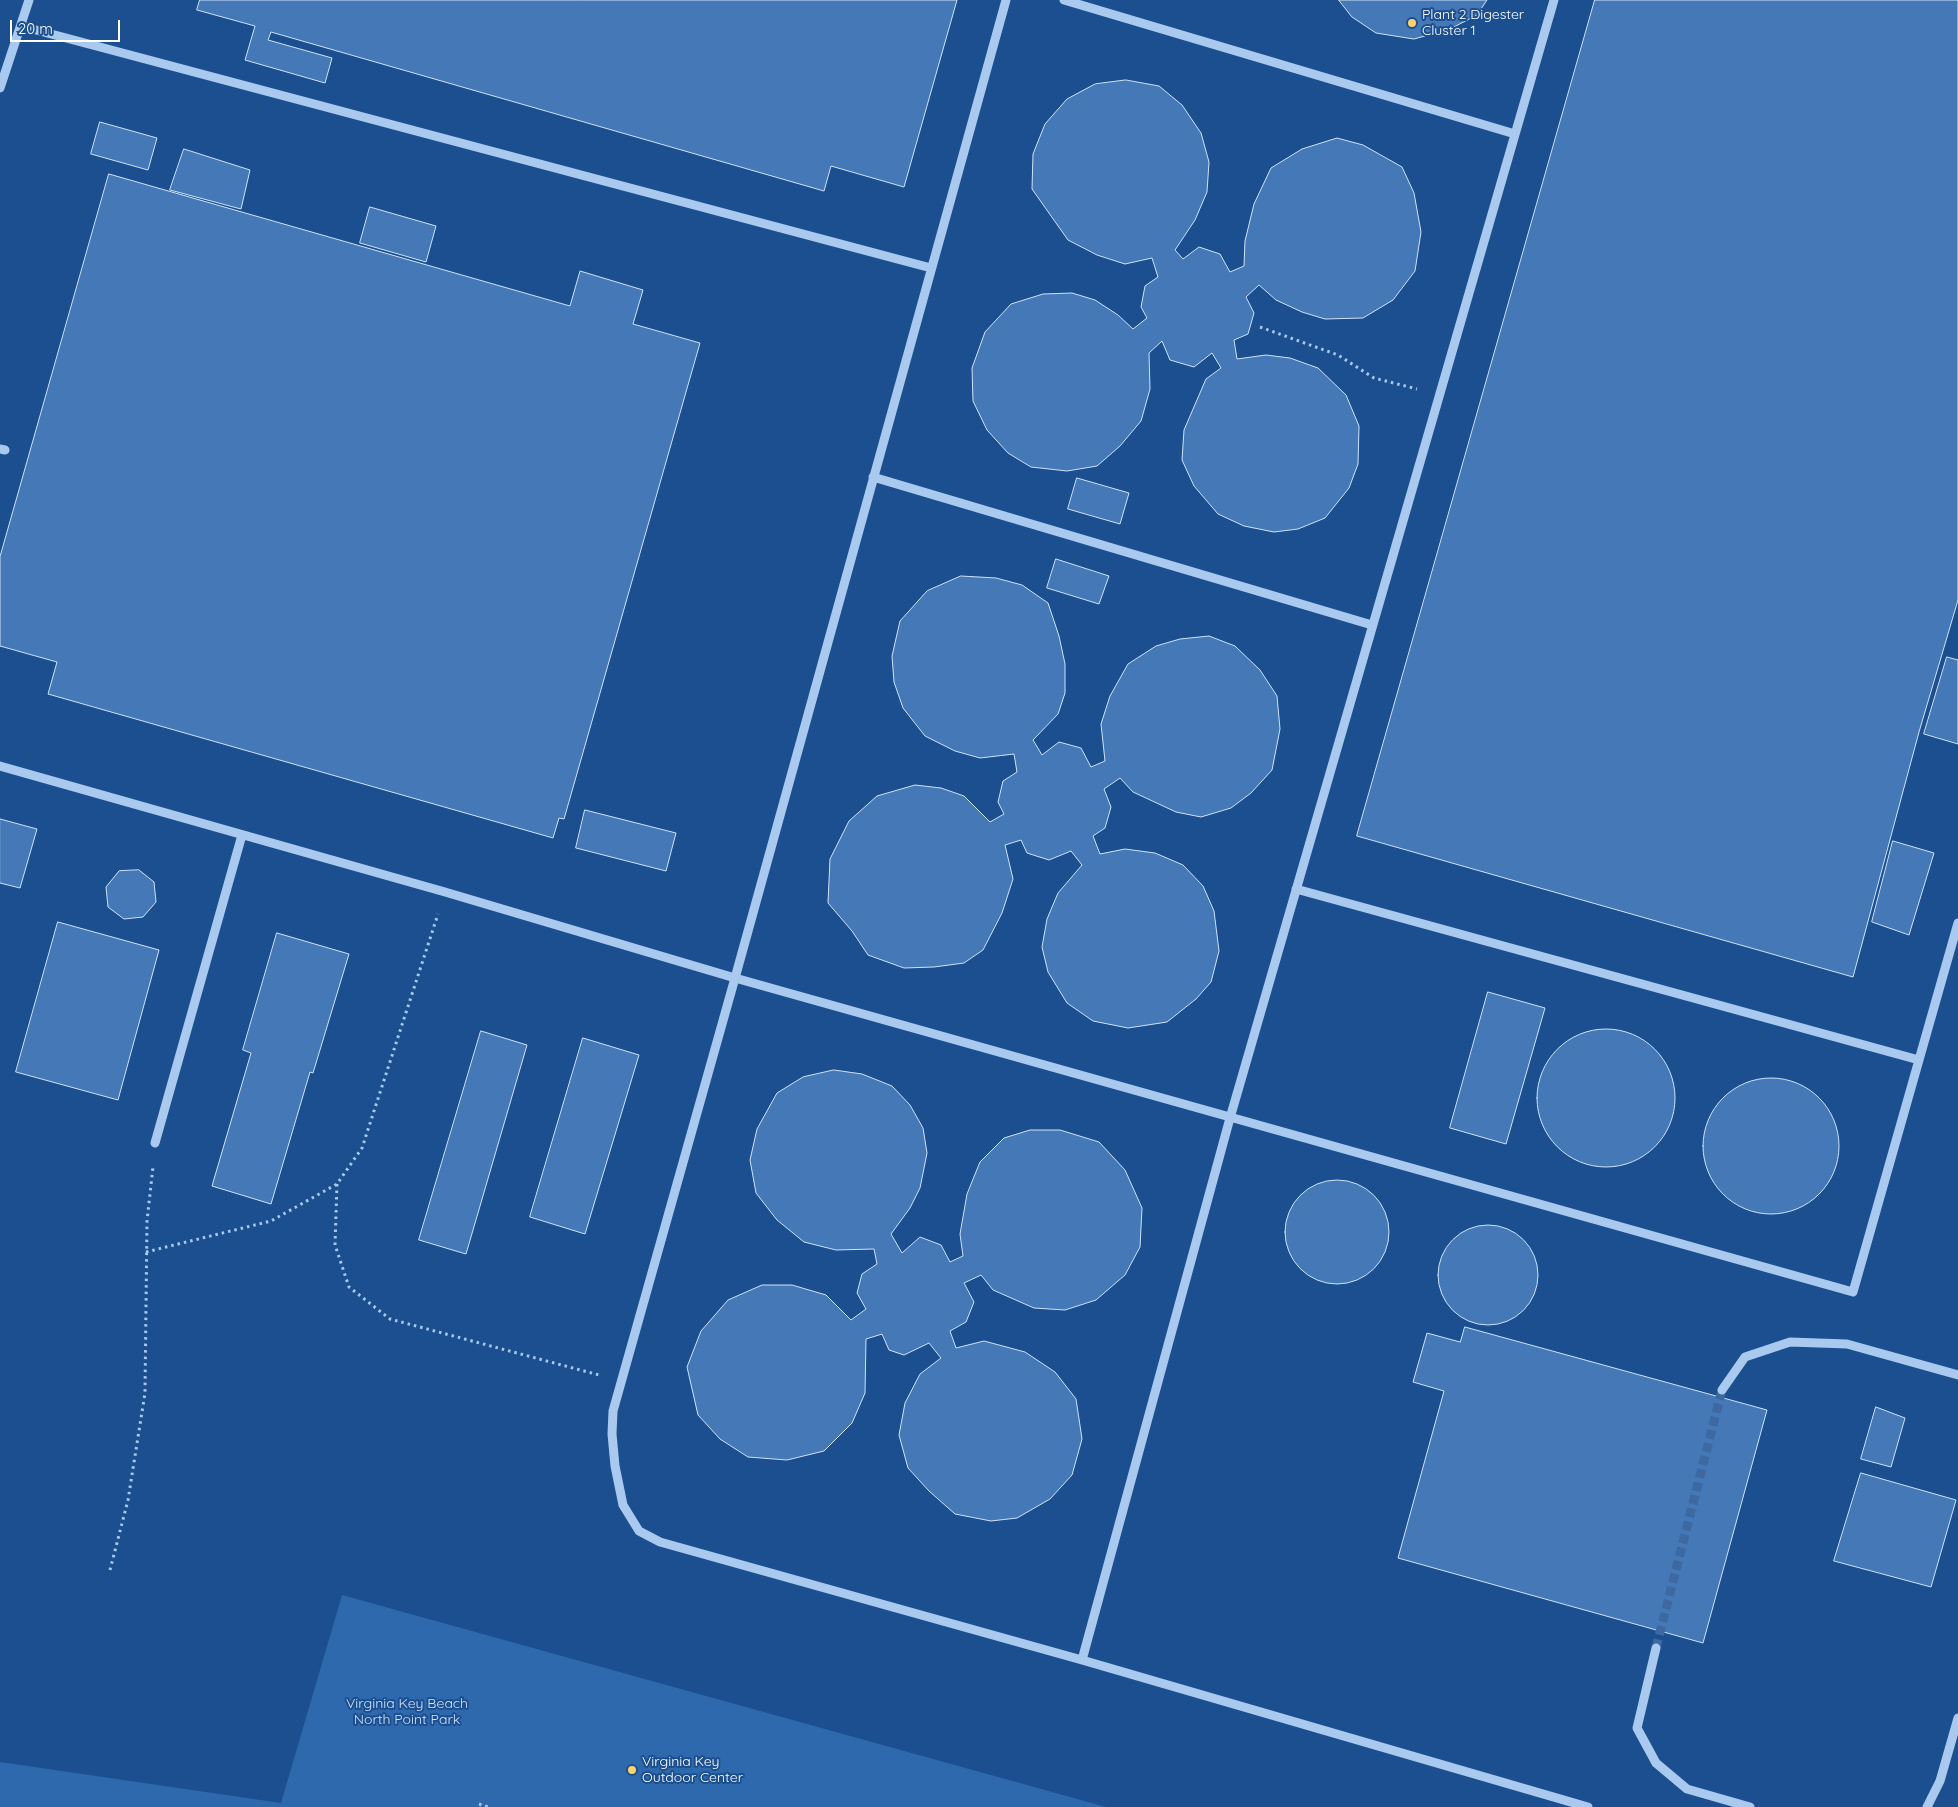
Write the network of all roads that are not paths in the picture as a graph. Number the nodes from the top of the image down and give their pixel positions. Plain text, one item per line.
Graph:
1 (29, 0) edge
2 (1006, 0) edge
3 (1064, 0) edge
4 (1554, 0) edge
5 (21, 26) junction
6 (0, 88) edge
7 (1515, 134) junction
8 (931, 268) junction
9 (873, 477) junction
10 (1372, 625) junction
11 (0, 766) edge
12 (242, 835) junction
13 (1296, 889) junction
14 (1958, 922) edge
15 (734, 978) junction
16 (1919, 1060) junction
17 (1230, 1118) junction
18 (155, 1142) road end
19 (1958, 1375) edge
20 (1722, 1390) tunnel mouth
21 (1656, 1648) tunnel mouth
22 (1082, 1660) junction
23 (1958, 1718) edge
24 (1588, 1807) edge
25 (1750, 1807) edge
26 (1927, 1807) edge

1 - 5 lane
2 - 8 lane
3 - 7 lane
4 - 7 lane
5 - 6 lane
5 - 8 lane
7 - 10 lane
8 - 9 lane
9 - 10 lane
9 - 15 lane
10 - 13 lane
11 - 12 lane
12 - 15 lane
12 - 18 lane
13 - 16 lane
13 - 17 lane
14 - 16 lane
15 - 17 lane
15 - 22 lane
16 - 17 lane
17 - 22 lane
19 - 20 lane
21 - 25 lane
22 - 24 lane
23 - 26 lane

